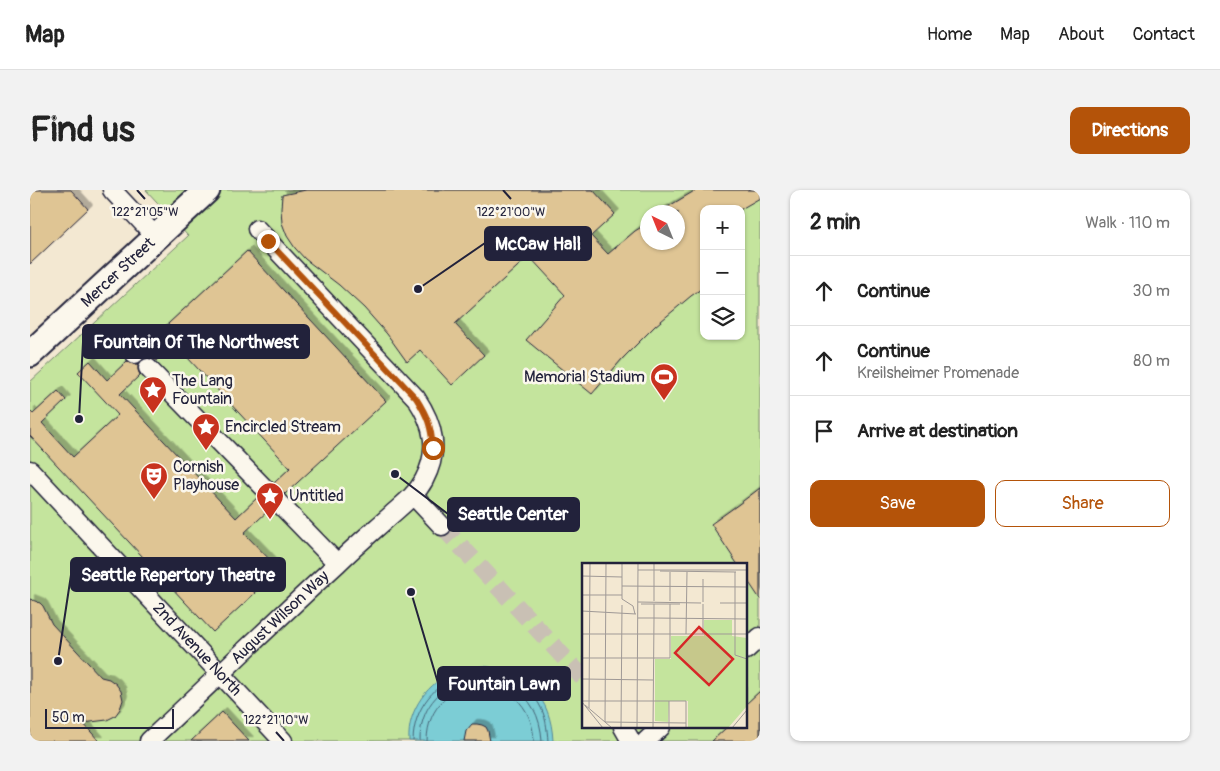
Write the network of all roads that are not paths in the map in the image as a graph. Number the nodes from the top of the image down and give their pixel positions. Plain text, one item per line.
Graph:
1 (112, 190) edge
2 (207, 190) edge
3 (257, 229) dead end
4 (156, 237) junction
5 (30, 354) edge
6 (148, 368) dead end
7 (30, 470) edge
8 (413, 495) junction
9 (442, 526) tunnel mouth
10 (337, 563) junction
11 (760, 637) edge
12 (748, 648) edge
13 (221, 674) junction
14 (623, 728) edge
15 (661, 728) edge
16 (149, 741) edge
17 (283, 741) edge
18 (631, 741) edge
19 (646, 741) edge

1 - 4 street
2 - 4 main road, Mercer Street
3 - 8 street, August Wilson Way
4 - 5 main road, Mercer Street
6 - 10 street
7 - 13 street, 2nd Avenue North
8 - 9 street
8 - 10 street, August Wilson Way
10 - 13 street, August Wilson Way
11 - 12 street
13 - 16 street, August Wilson Way
13 - 17 street, 2nd Avenue North
14 - 18 street
15 - 19 street

